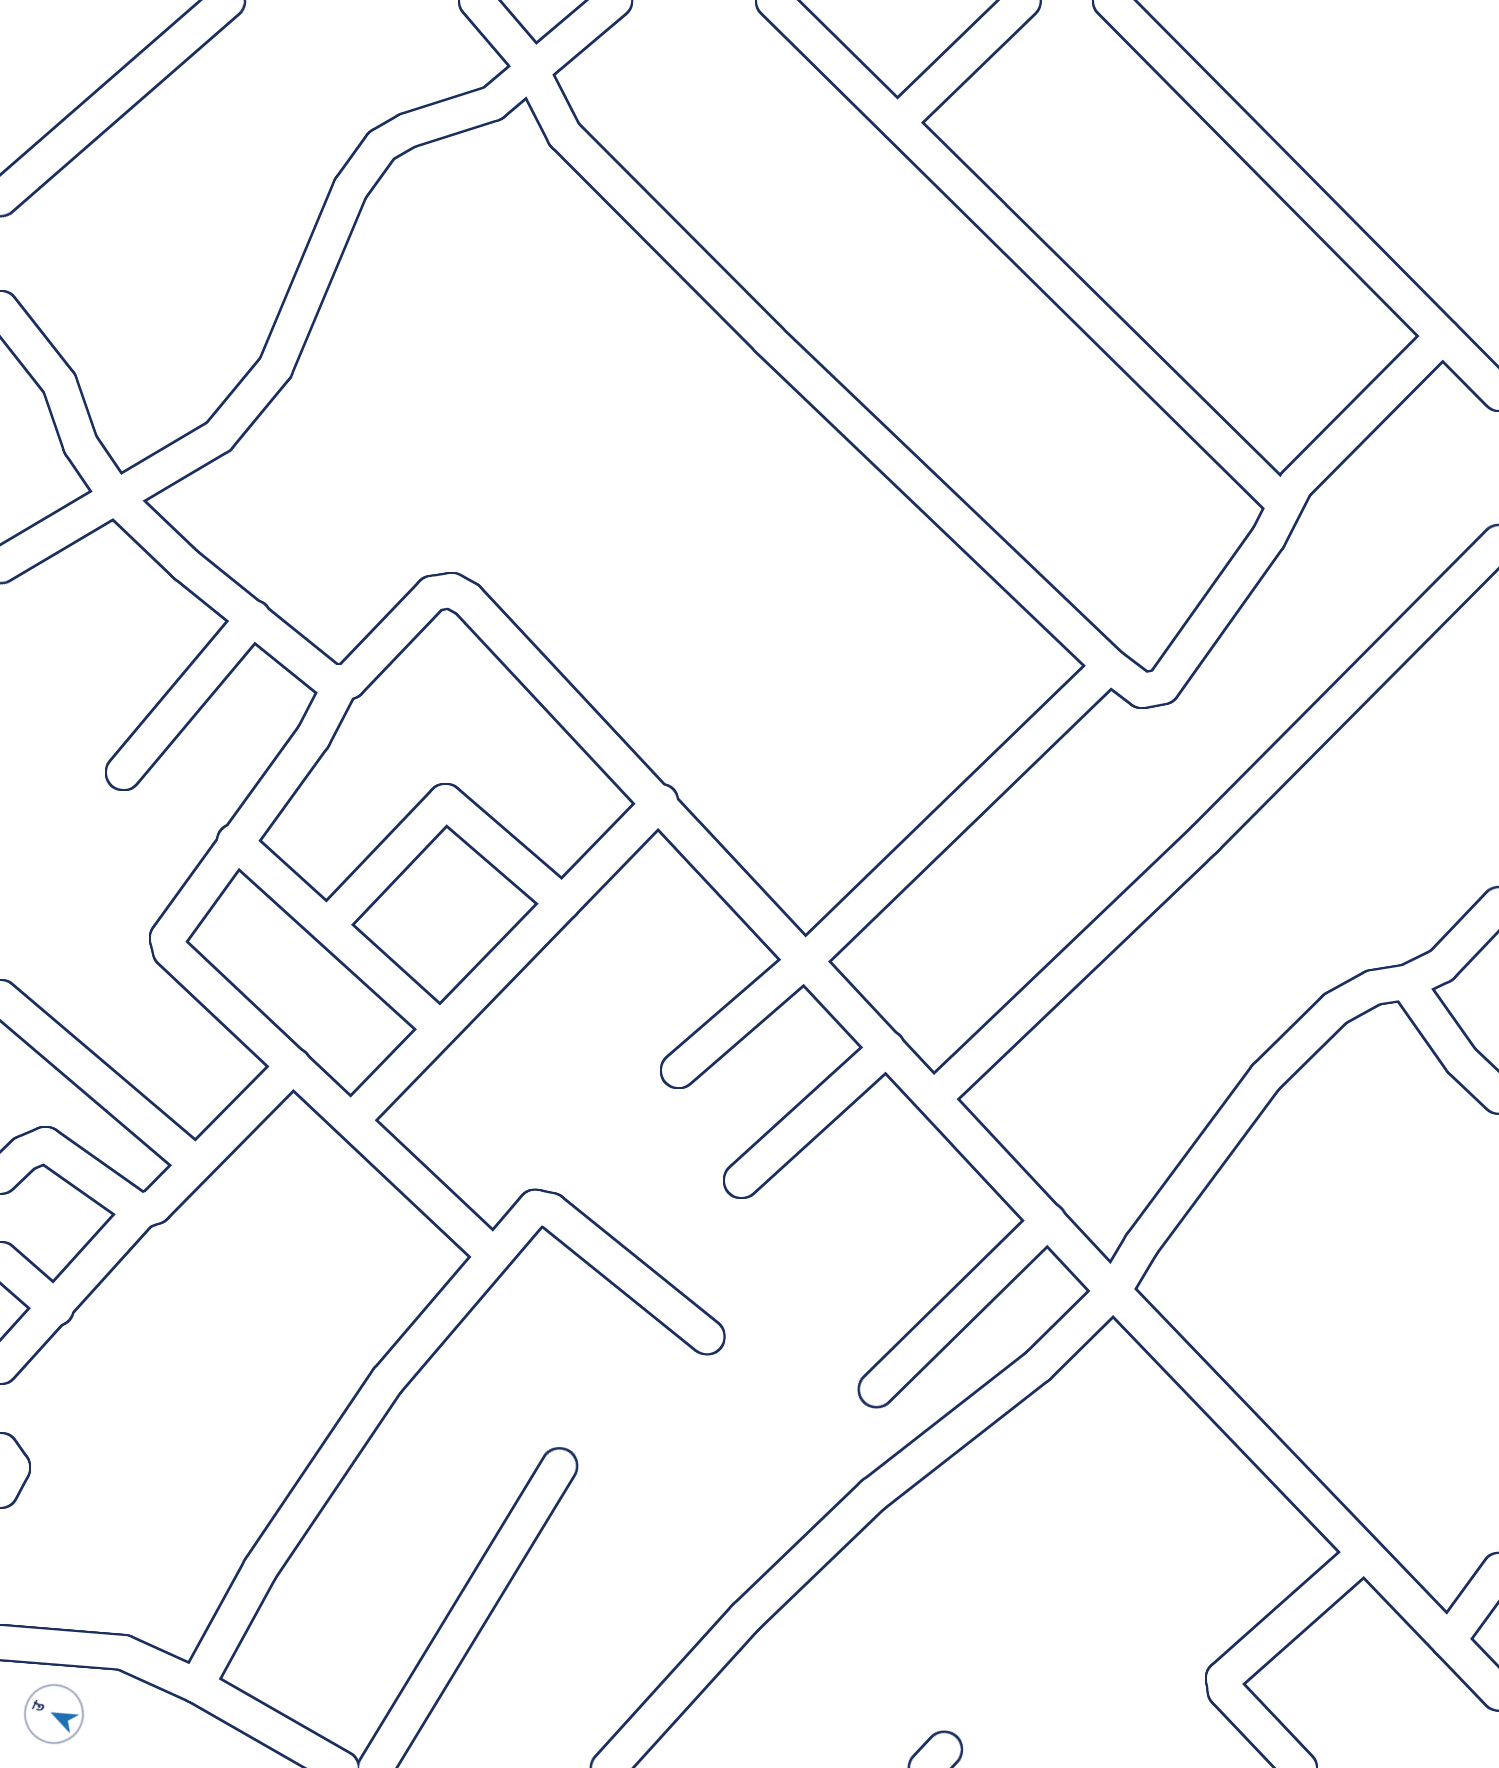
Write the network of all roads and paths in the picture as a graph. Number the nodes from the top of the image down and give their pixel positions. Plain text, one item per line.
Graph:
1 (226, 0) edge
2 (476, 0) edge
3 (614, 0) edge
4 (773, 0) edge
5 (1023, 0) edge
6 (1110, 0) edge
7 (532, 71) junction
8 (897, 122) junction
9 (0, 198) edge
10 (0, 308) edge
11 (1442, 336) junction
12 (1499, 393) edge
13 (118, 500) junction
14 (1284, 504) junction
15 (1499, 542) edge
16 (0, 565) edge
17 (253, 617) junction
18 (1109, 665) junction
19 (340, 684) junction
20 (123, 772) dead end
21 (660, 801) junction
22 (234, 841) junction
23 (562, 902) junction
24 (1499, 904) edge
25 (327, 925) junction
26 (806, 959) junction
27 (1406, 982) junction
28 (0, 997) edge
29 (440, 1028) junction
30 (887, 1047) junction
31 (292, 1065) junction
32 (678, 1070) dead end
33 (1499, 1096) edge
34 (934, 1097) junction
35 (351, 1120) junction
36 (195, 1164) junction
37 (0, 1176) edge
38 (741, 1180) dead end
39 (140, 1211) junction
40 (1048, 1220) junction
41 (491, 1252) junction
42 (0, 1259) edge
43 (1113, 1291) junction
44 (56, 1308) junction
45 (706, 1336) dead end
46 (0, 1366) edge
47 (876, 1389) dead end
48 (0, 1450) edge
49 (559, 1465) dead end
50 (0, 1490) edge
51 (1364, 1553) junction
52 (1499, 1570) edge
53 (1448, 1641) junction
54 (0, 1642) edge
55 (196, 1685) junction
56 (1499, 1694) edge
57 (341, 1768) edge
58 (375, 1768) edge
59 (608, 1768) edge
60 (1299, 1768) edge

1 - 9 street
2 - 7 street
3 - 7 street
4 - 8 street
5 - 8 street
6 - 11 street
7 - 13 street
7 - 18 street
8 - 14 street
10 - 13 street
11 - 12 street
11 - 14 street
13 - 16 street
13 - 17 street
14 - 18 street
15 - 34 street
17 - 19 street
17 - 20 street
18 - 26 street
19 - 21 street
19 - 22 street
21 - 23 street
21 - 26 street
22 - 25 street
22 - 31 street
23 - 25 street
23 - 29 street
24 - 27 street
25 - 29 street
26 - 30 street
26 - 32 street
27 - 33 street
27 - 43 street
28 - 36 street
29 - 35 street
30 - 34 street
30 - 38 street
31 - 35 street
31 - 36 street
34 - 40 street
35 - 41 street
36 - 39 street
37 - 39 street
39 - 44 street
40 - 43 street
40 - 47 street
41 - 45 street
41 - 55 street
42 - 44 street
43 - 51 street
43 - 59 street
44 - 46 street
48 - 50 street
49 - 58 street
51 - 53 street
51 - 60 street
52 - 53 street
53 - 56 street
54 - 55 street
55 - 57 street

